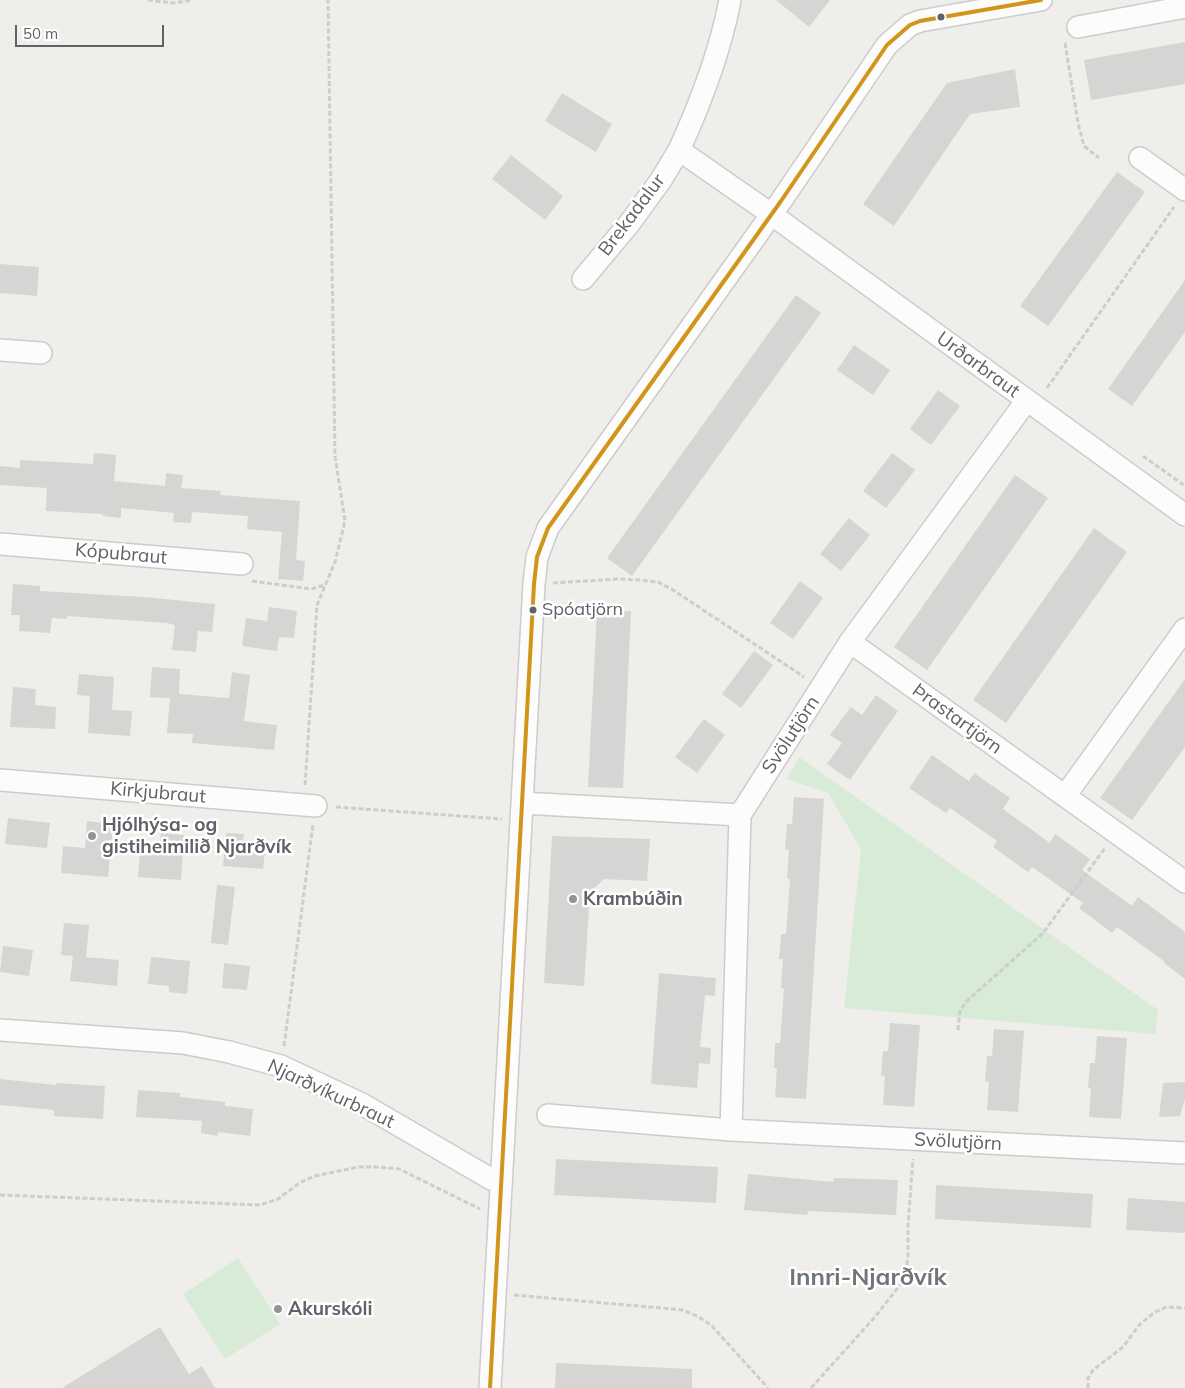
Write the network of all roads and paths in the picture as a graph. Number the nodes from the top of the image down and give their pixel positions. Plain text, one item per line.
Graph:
1 (148, 0) edge
2 (192, 0) edge
3 (328, 0) edge
4 (730, 0) edge
5 (1041, 0) edge
6 (1173, 6) edge
7 (1071, 33) joint
8 (679, 150) junction
9 (1099, 158) dead end
10 (1140, 158) dead end
11 (1182, 195) edge
12 (771, 214) junction
13 (583, 279) dead end
14 (0, 350) edge
15 (41, 353) dead end
16 (1046, 388) dead end
17 (1027, 400) junction
18 (1185, 515) edge
19 (0, 544) edge
20 (242, 564) joint
21 (534, 584) junction
22 (325, 585) junction
23 (1185, 629) edge
24 (850, 642) junction
25 (821, 688) junction
26 (0, 780) edge
27 (1064, 796) junction
28 (316, 806) junction
29 (521, 812) junction
30 (740, 815) junction
31 (1116, 832) junction
32 (1185, 882) edge
33 (0, 1030) edge
34 (958, 1030) dead end
35 (281, 1066) junction
36 (548, 1115) dead end
37 (731, 1130) junction
38 (915, 1140) junction
39 (1185, 1154) edge
40 (500, 1182) junction
41 (0, 1195) edge
42 (499, 1218) junction
43 (495, 1293) junction
44 (1185, 1308) edge
45 (490, 1388) edge
46 (768, 1388) edge
47 (811, 1388) edge
48 (1088, 1388) edge

1 - 2 path
3 - 22 path
4 - 8 street, Brekadalur
5 - 12 street
6 - 7 street
7 - 9 path
8 - 12 street
8 - 13 street, Brekadalur
10 - 11 street
11 - 16 path
12 - 17 street, Urðarbraut
12 - 21 street
14 - 15 street
17 - 18 street, Urðarbraut
17 - 24 street, Svölutjörn
19 - 20 street, Kópubraut
20 - 22 path
21 - 25 path
21 - 29 street
22 - 28 path
23 - 27 street
24 - 25 street, Svölutjörn
24 - 27 street, Þrastartjörn
25 - 30 street, Svölutjörn
26 - 28 street, Kirkjubraut
27 - 31 street, Þrastartjörn
28 - 29 path
28 - 35 path
29 - 30 street
29 - 40 street
30 - 37 street
31 - 32 street, Þrastartjörn
31 - 34 path
33 - 35 street, Njarðvíkurbraut
35 - 40 street, Njarðvíkurbraut
36 - 37 street, Svölutjörn
37 - 38 street, Svölutjörn
38 - 39 street, Svölutjörn
38 - 47 path
40 - 42 street
41 - 42 path
42 - 43 street
43 - 45 street
43 - 46 path
44 - 48 path

